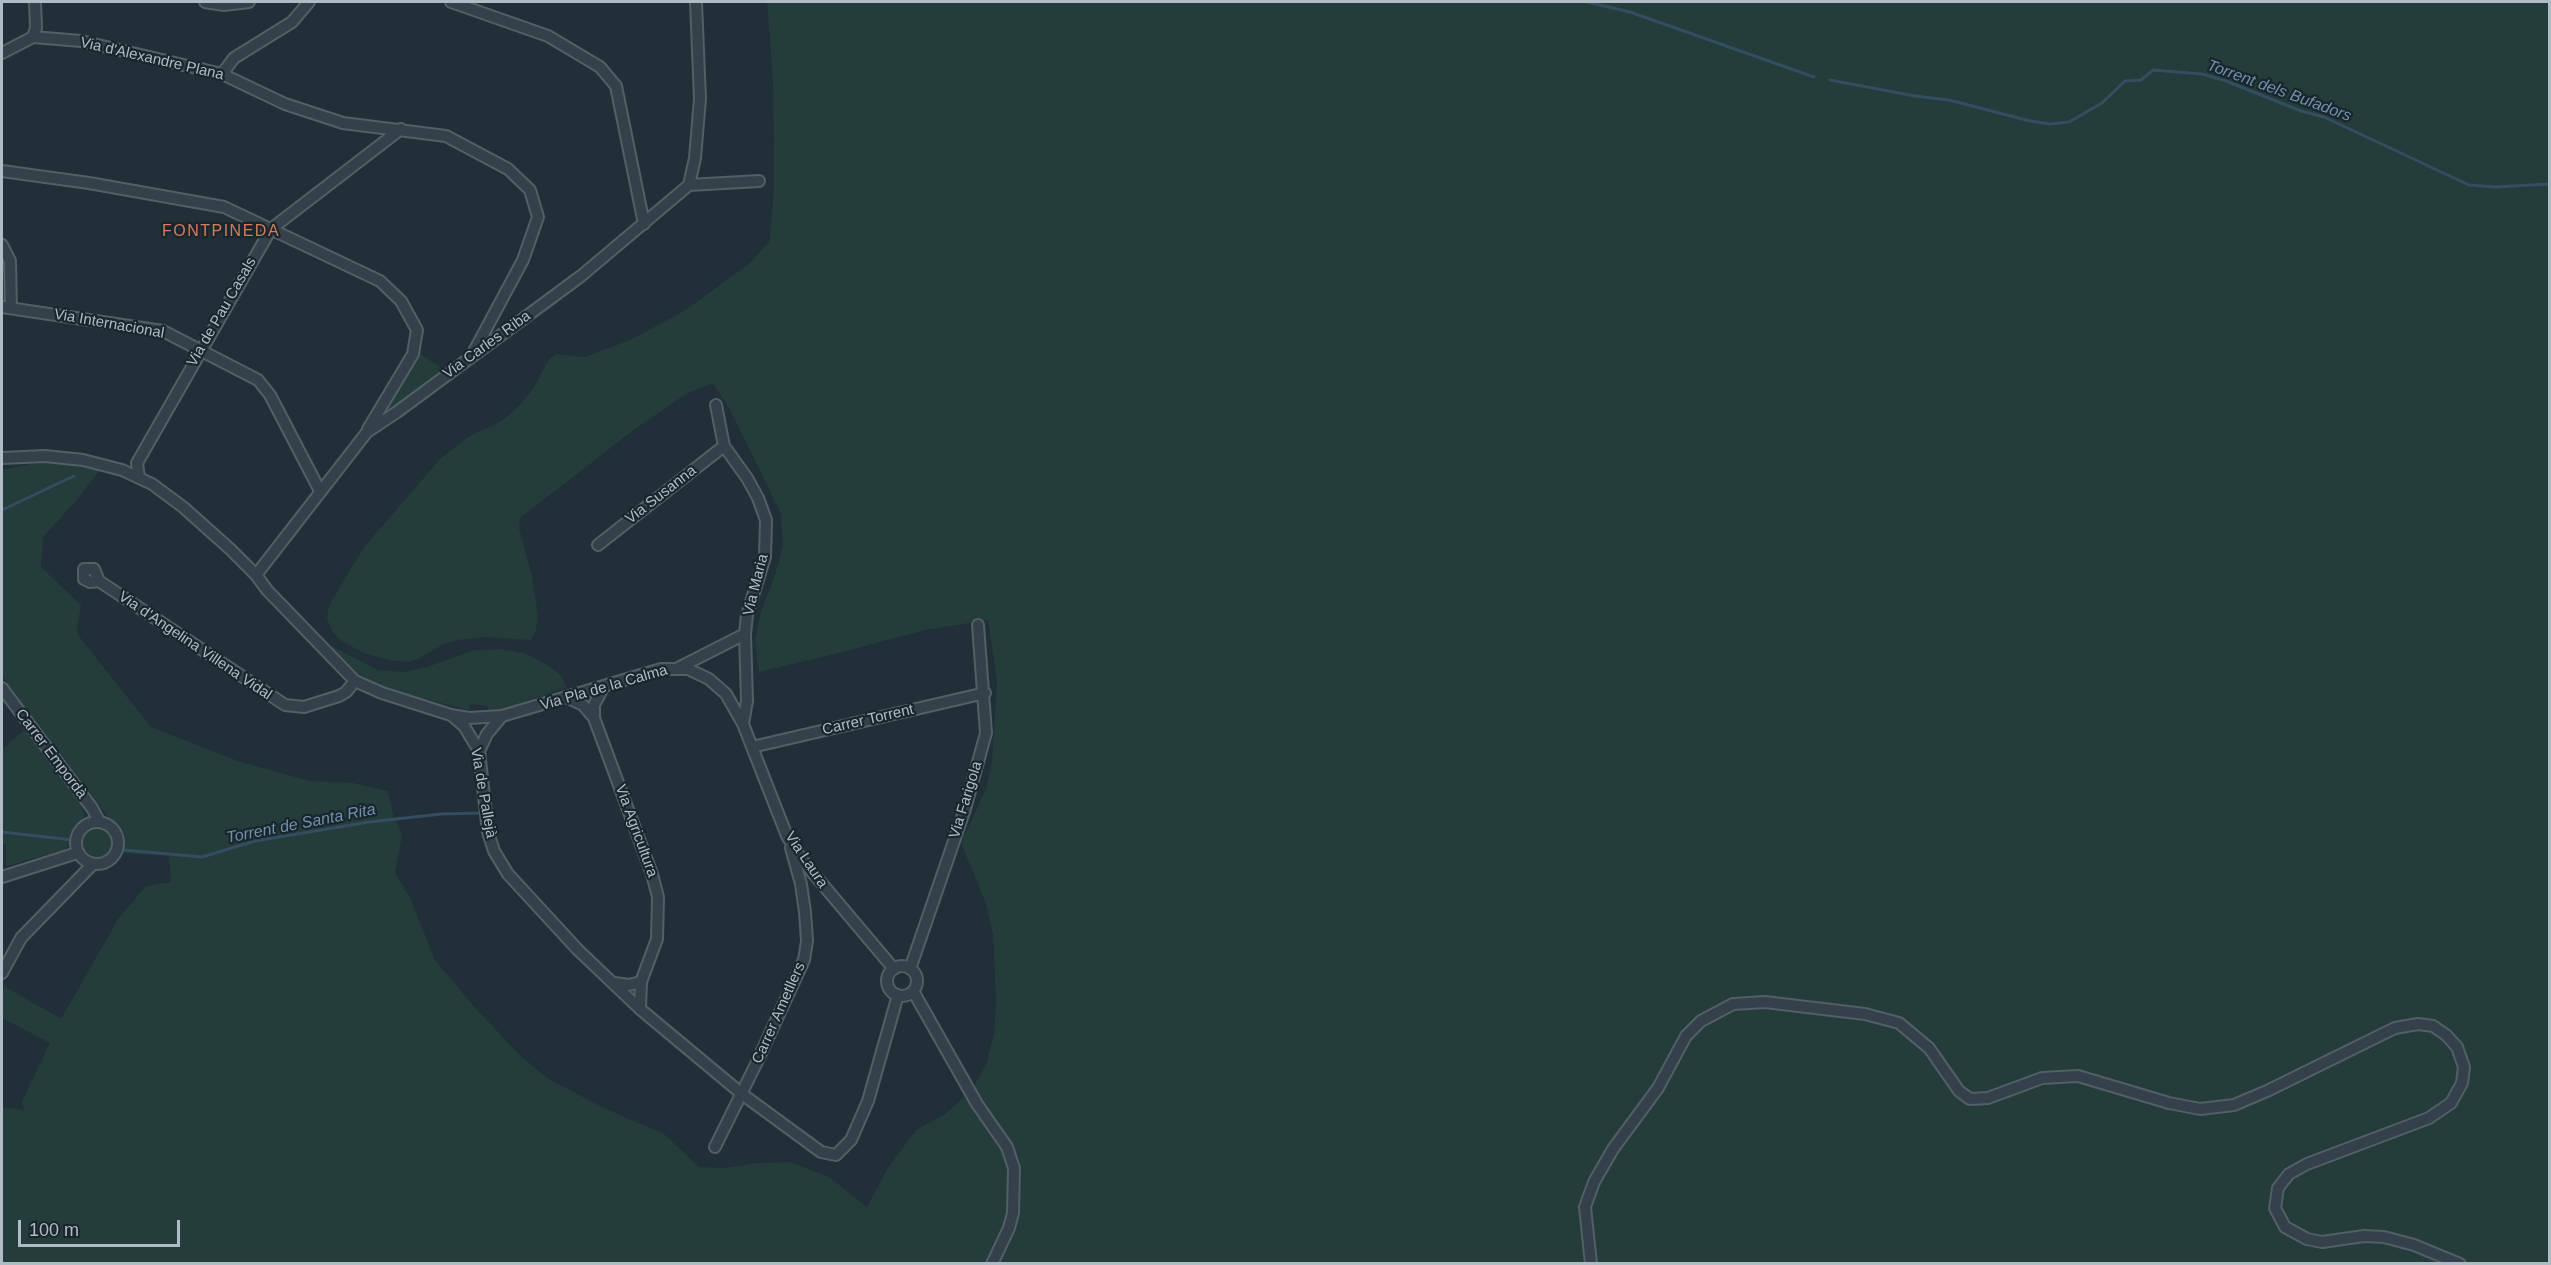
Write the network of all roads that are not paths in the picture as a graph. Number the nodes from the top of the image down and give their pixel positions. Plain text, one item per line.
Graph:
1 (35, 2) edge
2 (205, 2) edge
3 (249, 2) edge
4 (309, 2) edge
5 (451, 2) edge
6 (696, 2) edge
7 (33, 37) junction
8 (2, 53) edge
9 (222, 74) junction
10 (401, 129) junction
11 (2, 171) edge
12 (759, 182) dead end
13 (689, 185) junction
14 (644, 224) junction
15 (271, 229) junction
16 (2, 245) edge
17 (6, 308) edge
18 (200, 350) junction
19 (472, 355) junction
20 (716, 405) dead end
21 (367, 432) junction
22 (724, 446) junction
23 (2, 458) edge
24 (139, 477) junction
25 (320, 491) junction
26 (597, 545) dead end
27 (256, 575) junction
28 (99, 581) dead end
29 (978, 625) dead end
30 (745, 634) junction
31 (678, 668) junction
32 (355, 681) junction
33 (604, 686) junction
34 (2, 688) edge
35 (985, 693) junction
36 (566, 697) junction
37 (732, 701) joint
38 (451, 715) junction
39 (502, 716) junction
40 (594, 718) junction
41 (743, 724) junction
42 (752, 747) junction
43 (479, 751) junction
44 (99, 821) junction
45 (787, 836) junction
46 (77, 853) junction
47 (93, 864) junction
48 (2, 877) edge
49 (894, 969) junction
50 (910, 969) junction
51 (2, 974) edge
52 (641, 982) junction
53 (615, 983) junction
54 (913, 991) junction
55 (898, 994) junction
56 (640, 1008) junction
57 (742, 1094) junction
58 (715, 1147) dead end
59 (992, 1263) edge
60 (1591, 1263) edge
61 (2460, 1263) edge

1 - 7 street
2 - 3 street
4 - 9 street
5 - 14 street
6 - 13 street
7 - 8 street
7 - 9 street, Via d'Alexandre Plana
9 - 10 street, Via d'Alexandre Plana
10 - 15 street, Via de Pau Casals
10 - 19 street, Via d'Alexandre Plana
11 - 15 street
12 - 13 street
13 - 14 street, Via Carles Riba
14 - 19 street, Via Carles Riba
15 - 18 street, Via de Pau Casals
15 - 21 street
16 - 17 street
17 - 18 street, Via Internacional
18 - 24 street, Via de Pau Casals
18 - 25 street, Via Internacional
19 - 21 street, Via Carles Riba
20 - 22 street, Via Maria
21 - 25 street, Via Carles Riba
22 - 26 street, Via Susanna
22 - 30 street, Via Maria
23 - 24 street
24 - 27 street
25 - 27 street, Via Carles Riba
27 - 32 street
28 - 32 street, Via d'Angelina Villena Vidal
29 - 35 street, Via Farigola
30 - 31 street, Via Maria
30 - 41 street, Via Maria
31 - 33 street, Via Pla de la Calma
31 - 37 street, Via Pla de la Calma
32 - 38 street
33 - 36 street, Via Pla de la Calma
33 - 40 street
34 - 44 street, Carrer Empordà
35 - 42 street, Carrer Torrent
35 - 50 street, Via Farigola
36 - 39 street, Via Pla de la Calma
36 - 40 street
37 - 41 street, Via Laura
38 - 39 street, Via Pla de la Calma
38 - 43 street, Via de Pallejà
39 - 43 street
40 - 52 street, Via Agricultura
41 - 42 street, Via Laura
42 - 45 street, Via Laura
43 - 53 street, Via de Pallejà
44 - 46 street
44 - 47 street
45 - 49 street, Via Laura
45 - 57 street, Carrer Ametllers
46 - 47 street
46 - 48 street
47 - 51 street
49 - 50 street
49 - 55 street
50 - 54 street
52 - 53 street
52 - 56 street, Via Agricultura
53 - 56 street, Via de Pallejà
54 - 55 street
54 - 59 street
55 - 57 street, Via de Pallejà
56 - 57 street, Via de Pallejà
57 - 58 street, Carrer Ametllers
60 - 61 street

